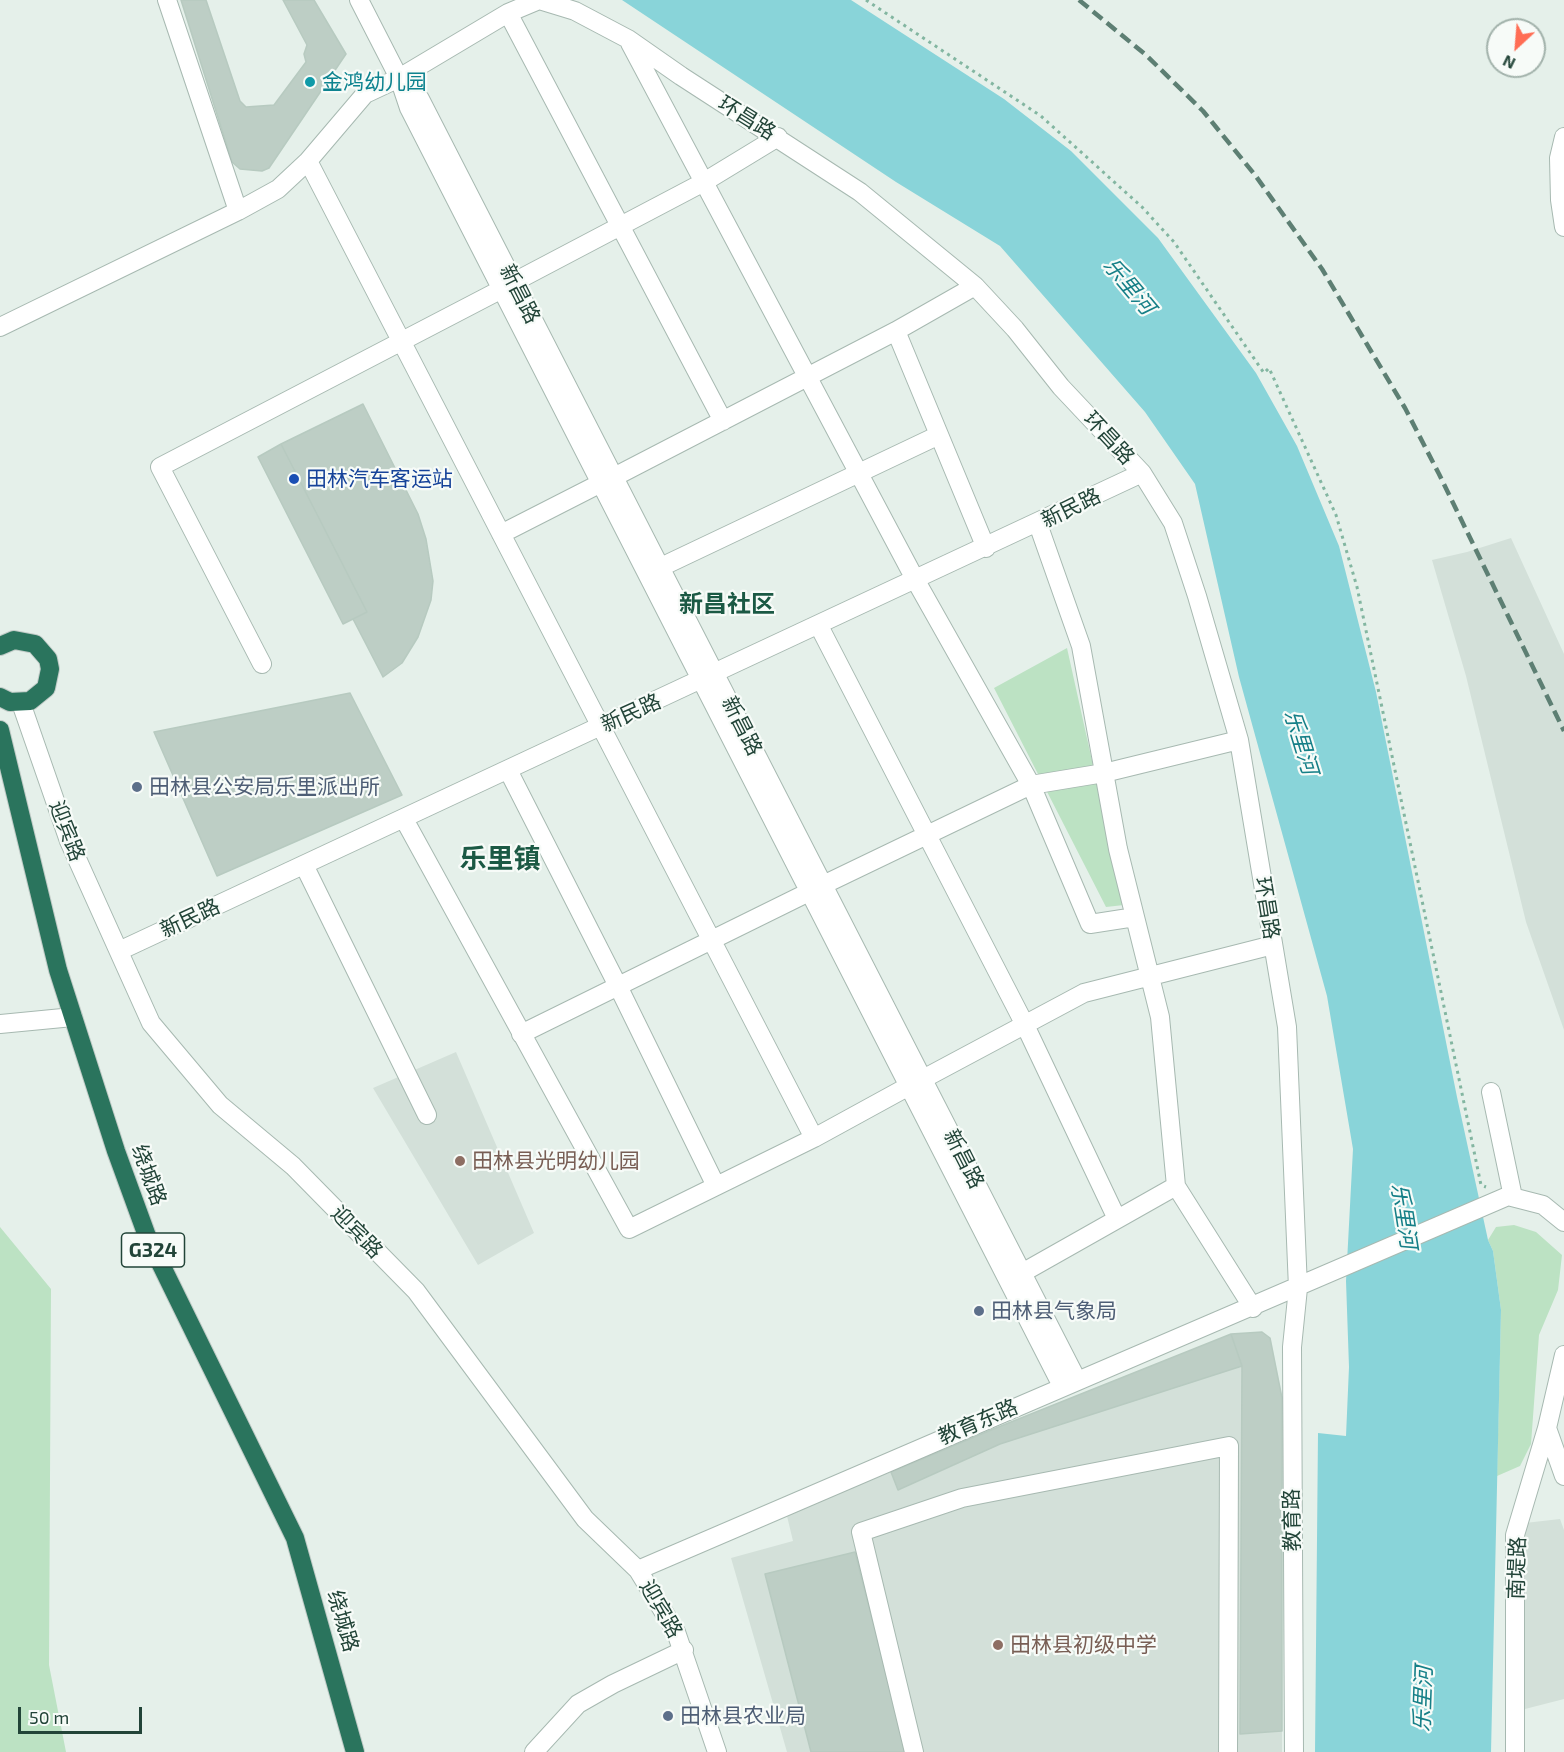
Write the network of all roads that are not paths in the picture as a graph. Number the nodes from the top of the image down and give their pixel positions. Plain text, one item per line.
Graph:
1 (167, 0) edge
2 (359, 0) edge
3 (508, 13) junction
4 (628, 39) junction
5 (399, 78) junction
6 (778, 137) junction
7 (1564, 138) edge
8 (308, 161) junction
9 (704, 182) junction
10 (238, 211) junction
11 (620, 226) junction
12 (1564, 227) edge
13 (508, 286) junction
14 (975, 286) junction
15 (0, 327) edge
16 (896, 331) junction
17 (402, 343) junction
18 (807, 377) junction
19 (723, 421) junction
20 (939, 435) junction
21 (858, 472) junction
22 (1142, 473) junction
23 (608, 480) junction
24 (1038, 524) junction
25 (501, 534) junction
26 (986, 548) junction
27 (661, 567) junction
28 (916, 581) junction
29 (819, 626) junction
30 (0, 646) edge
31 (262, 664) dead end
32 (709, 678) junction
33 (0, 697) edge
34 (21, 703) junction
35 (601, 726) junction
36 (0, 730) edge
37 (1239, 740) junction
38 (508, 770) junction
39 (1104, 773) junction
40 (1031, 785) junction
41 (404, 819) junction
42 (928, 834) junction
43 (304, 865) junction
44 (816, 888) junction
45 (1135, 917) junction
46 (711, 939) junction
47 (1273, 945) junction
48 (119, 951) junction
49 (1149, 975) junction
50 (618, 986) junction
51 (73, 1017) junction
52 (0, 1024) edge
53 (1025, 1025) junction
54 (521, 1034) junction
55 (916, 1082) junction
56 (1491, 1092) dead end
57 (427, 1115) dead end
58 (814, 1138) junction
59 (716, 1186) junction
60 (1176, 1186) junction
61 (1510, 1197) junction
62 (1117, 1219) junction
63 (1564, 1222) edge
64 (1022, 1273) junction
65 (1298, 1288) junction
66 (1252, 1308) junction
67 (1564, 1355) edge
68 (1069, 1383) junction
69 (1547, 1428) junction
70 (1564, 1476) edge
71 (638, 1570) junction
72 (684, 1650) junction
73 (355, 1752) edge
74 (534, 1752) edge
75 (717, 1752) edge
76 (914, 1752) edge
77 (1228, 1752) edge
78 (1294, 1752) edge
79 (1515, 1752) edge

1 - 10 street
2 - 5 street, 新昌路
3 - 4 street, 环昌路
3 - 5 street, 环昌路
3 - 11 street
4 - 6 street, 环昌路
4 - 9 street
5 - 8 street, 环昌路
5 - 13 street, 新昌路
6 - 9 street
6 - 14 street, 环昌路
7 - 12 street
8 - 10 street, 环昌路
8 - 17 street
9 - 11 street
9 - 18 street
10 - 15 street, 环昌路
11 - 13 street
11 - 19 street
13 - 17 street
13 - 23 street, 新昌路
14 - 16 street
14 - 22 street, 环昌路
16 - 18 street
16 - 20 street
17 - 25 street
17 - 31 street
18 - 19 street
18 - 21 street
19 - 23 street
20 - 21 street
20 - 26 street
21 - 27 street
21 - 28 street
22 - 24 street, 新民路
22 - 37 street, 环昌路
23 - 25 street
23 - 27 street, 新昌路
23 - 32 street, 新昌路
24 - 26 street, 新民路
24 - 39 street
25 - 35 street
26 - 28 street, 新民路
27 - 32 street, 新昌路
28 - 29 street, 新民路
28 - 40 street
29 - 32 street, 新民路
29 - 42 street
30 - 34 highway
32 - 35 street, 新民路
32 - 44 street, 新昌路
33 - 34 highway
34 - 48 street, 迎宾路
35 - 38 street, 新民路
35 - 46 street
36 - 51 highway, 绕城路 / G324
37 - 39 street
37 - 47 street, 环昌路
38 - 41 street, 新民路
38 - 50 street
39 - 40 street
39 - 45 street
40 - 42 street
40 - 45 street
41 - 43 street, 新民路
41 - 54 street
42 - 44 street
42 - 53 street
43 - 48 street, 新民路
43 - 57 street
44 - 46 street
44 - 55 street, 新昌路
45 - 49 street
46 - 50 street
46 - 58 street
47 - 49 street
47 - 65 street, 环昌路
48 - 71 street, 迎宾路
49 - 53 street
49 - 60 street
50 - 54 street
50 - 59 street
51 - 52 street
51 - 73 highway, 绕城路 / G324
53 - 55 street
53 - 62 street
54 - 59 street
55 - 58 street
55 - 64 street, 新昌路
55 - 68 street, 新昌路
56 - 61 street
58 - 59 street
60 - 62 street
60 - 66 street
61 - 63 street
61 - 65 street, 教育东路
62 - 64 street
64 - 68 street, 新昌路
65 - 66 street, 教育东路
65 - 78 street, 教育路
66 - 68 street, 教育东路
67 - 69 street, 南堤路
68 - 71 street, 教育东路
69 - 70 street
69 - 79 street, 南堤路
71 - 72 street, 迎宾路
72 - 74 street
72 - 75 street, 迎宾路
76 - 77 street

